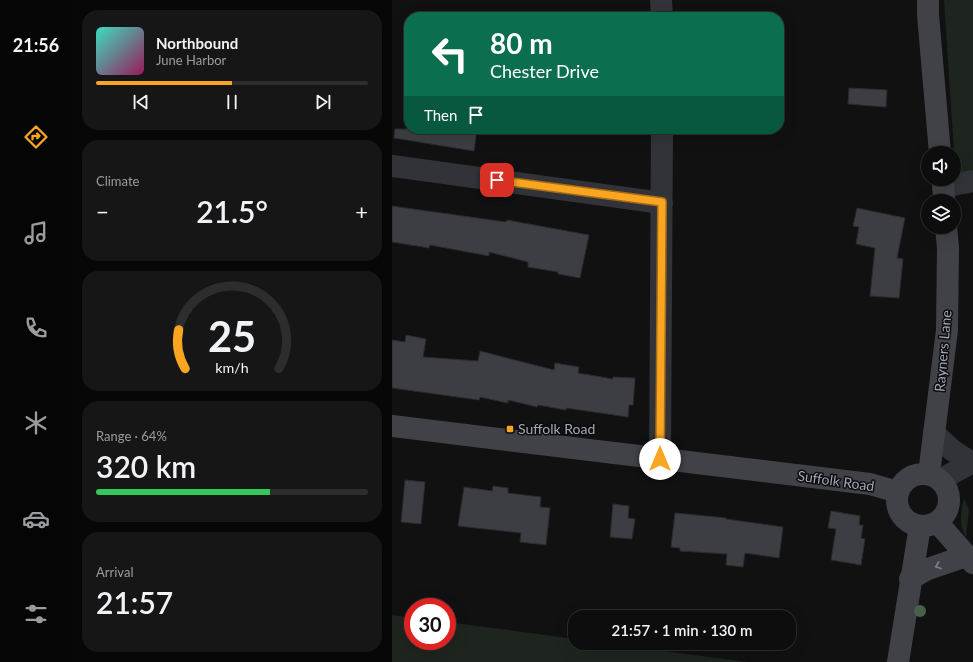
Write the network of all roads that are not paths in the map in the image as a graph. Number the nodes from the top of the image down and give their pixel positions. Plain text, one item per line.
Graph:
1 (662, 0) edge
2 (928, 0) edge
3 (662, 12) edge
4 (662, 134) edge
5 (939, 146) edge
6 (392, 166) edge
7 (973, 181) edge
8 (943, 189) edge
9 (662, 202) junction
10 (947, 234) edge
11 (392, 426) edge
12 (934, 433) junction
13 (660, 459) junction
14 (973, 462) edge
15 (935, 477) junction
16 (898, 492) junction
17 (929, 524) junction
18 (970, 559) edge
19 (910, 579) junction
20 (898, 662) edge

1 - 3 street
2 - 5 street
4 - 9 street
6 - 9 street
7 - 8 street
9 - 13 street
10 - 12 street, Rayners Lane
11 - 13 street, Suffolk Road
12 - 14 street
12 - 15 street, Rayners Lane
13 - 16 street, Suffolk Road
14 - 15 street
15 - 16 street
15 - 17 street
16 - 17 street
17 - 18 street
17 - 19 street
18 -> 19 street
19 - 20 street

